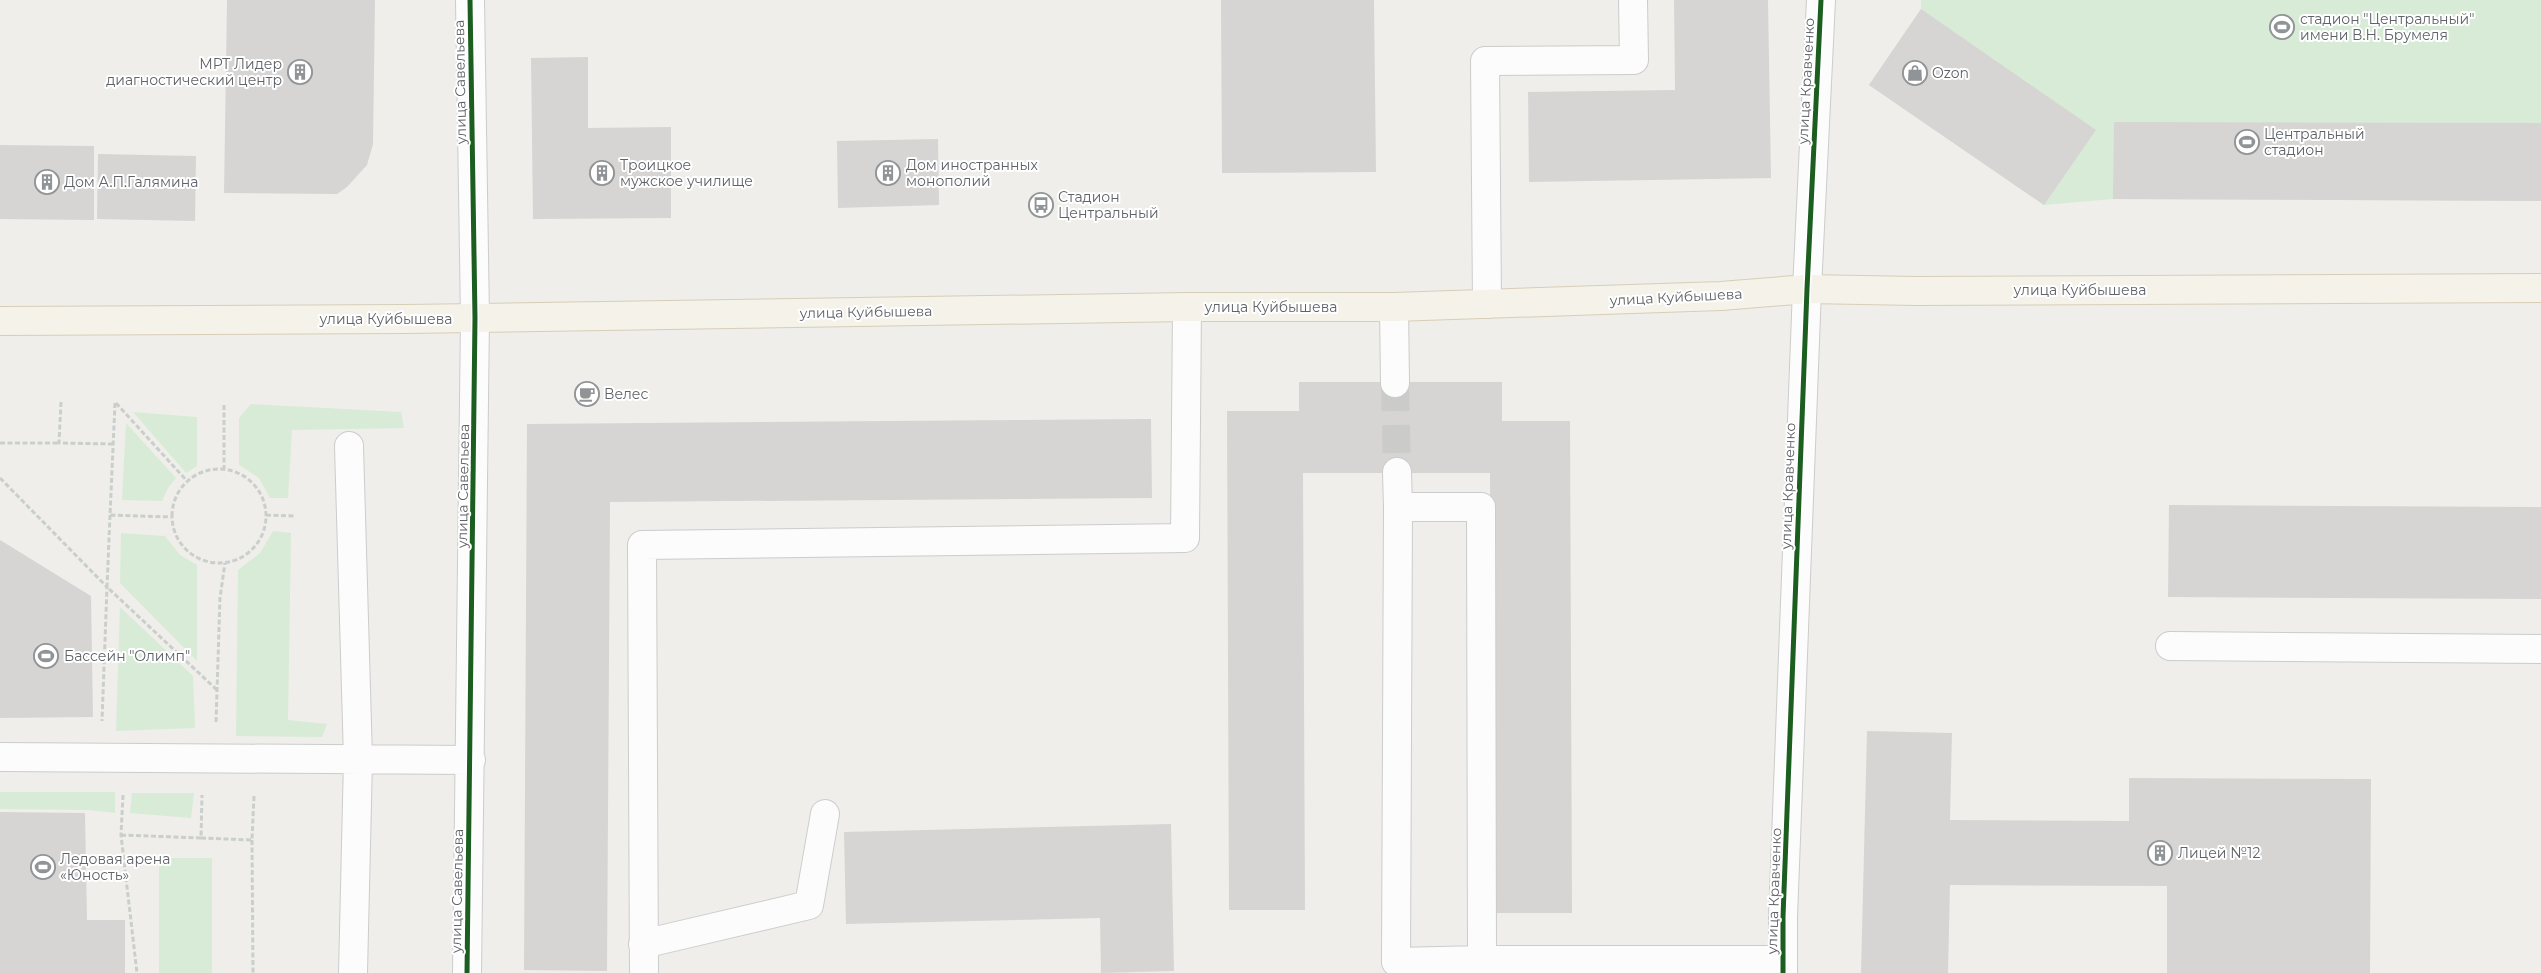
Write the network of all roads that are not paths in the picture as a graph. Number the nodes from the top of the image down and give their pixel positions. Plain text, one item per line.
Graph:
1 (470, 0) edge
2 (1633, 0) edge
3 (1821, 0) edge
4 (2541, 288) edge
5 (1807, 289) junction
6 (1487, 304) junction
7 (1187, 307) junction
8 (1394, 307) junction
9 (475, 318) junction
10 (0, 321) edge
11 (1396, 383) tunnel mouth
12 (349, 446) dead end
13 (1397, 472) tunnel mouth
14 (1398, 507) junction
15 (2170, 646) dead end
16 (2541, 649) edge
17 (0, 758) edge
18 (358, 759) junction
19 (471, 760) junction
20 (825, 814) dead end
21 (643, 944) junction
22 (1482, 960) junction
23 (1783, 967) edge
24 (353, 973) edge
25 (467, 973) edge
26 (644, 973) edge

1 - 9 street, улица Савельева
2 - 6 street
3 - 5 street, улица Кравченко
4 - 5 main road, улица Куйбышева
5 - 6 main road, улица Куйбышева
5 - 23 street, улица Кравченко
6 - 8 main road, улица Куйбышева
7 - 8 main road, улица Куйбышева
7 - 9 main road, улица Куйбышева
7 - 21 street
8 - 11 street
9 - 10 main road, улица Куйбышева
9 - 19 street, улица Савельева
12 - 18 street
13 - 14 street
14 - 22 street
14 - 22 street
15 - 16 street
17 - 18 street
18 - 19 street
18 - 24 street
19 - 25 street, улица Савельева
20 - 21 street
21 - 26 street
22 - 23 street

